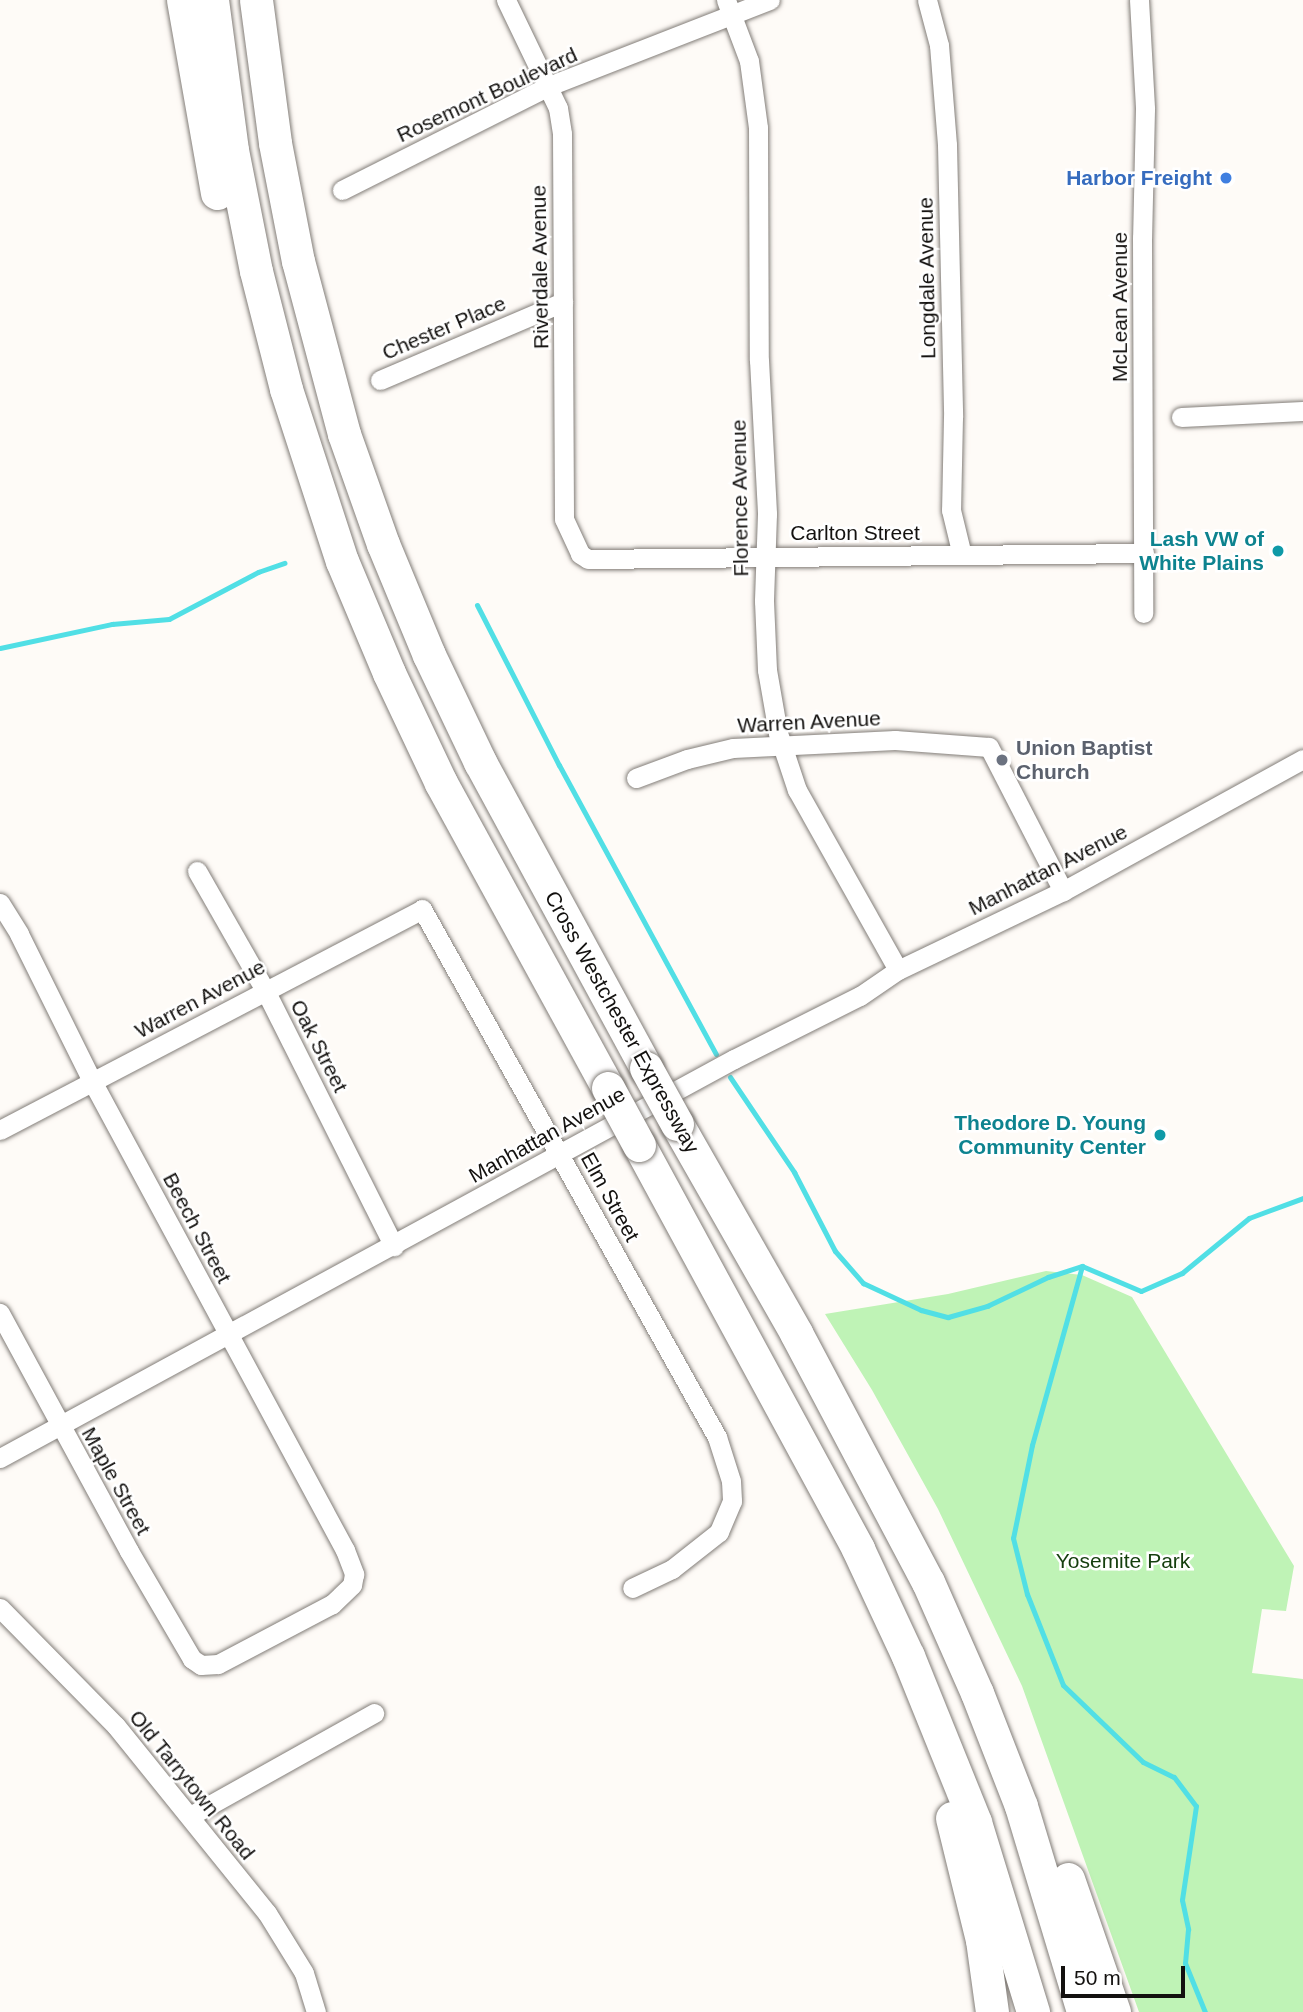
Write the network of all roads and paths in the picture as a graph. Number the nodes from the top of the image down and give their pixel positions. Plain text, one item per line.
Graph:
1 (183, 0) edge
2 (212, 0) edge
3 (256, 0) edge
4 (506, 0) edge
5 (770, 0) edge
6 (927, 0) edge
7 (1139, 0) edge
8 (729, 8) edge
9 (549, 86) junction
10 (342, 190) dead end
11 (563, 302) junction
12 (380, 380) dead end
13 (1303, 411) edge
14 (1181, 417) dead end
15 (573, 543) joint
16 (1144, 553) junction
17 (962, 555) junction
18 (766, 556) junction
19 (1143, 613) dead end
20 (365, 617) junction
21 (784, 747) junction
22 (1303, 759) edge
23 (636, 778) dead end
24 (197, 871) dead end
25 (1063, 891) junction
26 (0, 903) edge
27 (422, 909) joint
28 (898, 970) junction
29 (265, 990) junction
30 (92, 1081) junction
31 (0, 1130) edge
32 (561, 1154) junction
33 (394, 1246) junction
34 (0, 1313) edge
35 (228, 1333) junction
36 (60, 1426) junction
37 (0, 1458) edge
38 (928, 1582) junction
39 (632, 1588) dead end
40 (884, 1602) junction
41 (0, 1608) edge
42 (201, 1665) joint
43 (374, 1713) dead end
44 (190, 1816) junction
45 (316, 2012) edge
46 (992, 2012) edge
47 (1033, 2012) edge
48 (1083, 2012) edge
49 (1114, 2012) edge

1 - 20 highway
2 - 20 highway, Cross Westchester Expressway
3 - 38 highway, Cross Westchester Expressway, bridge
4 - 9 street, Riverdale Avenue
5 - 8 street, Rosemont Boulevard
6 - 17 street, Longdale Avenue
7 - 16 street, McLean Avenue
8 - 9 street, Rosemont Boulevard
8 - 18 street, Florence Avenue
9 - 10 street, Rosemont Boulevard
9 - 11 street, Riverdale Avenue
11 - 12 street, Chester Place
11 - 15 street, Riverdale Avenue
13 - 14 street
15 - 18 street, Carlton Street
16 - 17 street, Carlton Street
16 - 19 street, McLean Avenue
17 - 18 street, Carlton Street
18 - 21 street, Florence Avenue
20 - 40 highway, Cross Westchester Expressway, bridge
21 - 23 street, Warren Avenue
21 - 25 street, Warren Avenue
21 - 28 street, Florence Avenue
22 - 25 street, Manhattan Avenue
24 - 29 street, Oak Street
25 - 28 street, Manhattan Avenue
26 - 30 street, Beech Street
27 - 29 street, Warren Avenue
27 - 32 street, Elm Street
28 - 32 street, Manhattan Avenue
29 - 30 street, Warren Avenue
29 - 33 street, Oak Street
30 - 31 street, Warren Avenue
30 - 35 street, Beech Street
32 - 33 street, Manhattan Avenue
32 - 39 street, Elm Street
33 - 35 street, Manhattan Avenue
34 - 36 street, Maple Street
35 - 36 street, Manhattan Avenue
35 - 42 street, Beech Street
36 - 37 street, Manhattan Avenue
36 - 42 street, Maple Street
38 - 48 highway, Cross Westchester Expressway
38 - 49 highway
40 - 46 highway
40 - 47 highway, Cross Westchester Expressway
41 - 44 street, Old Tarrytown Road
43 - 44 street
44 - 45 street, Old Tarrytown Road

